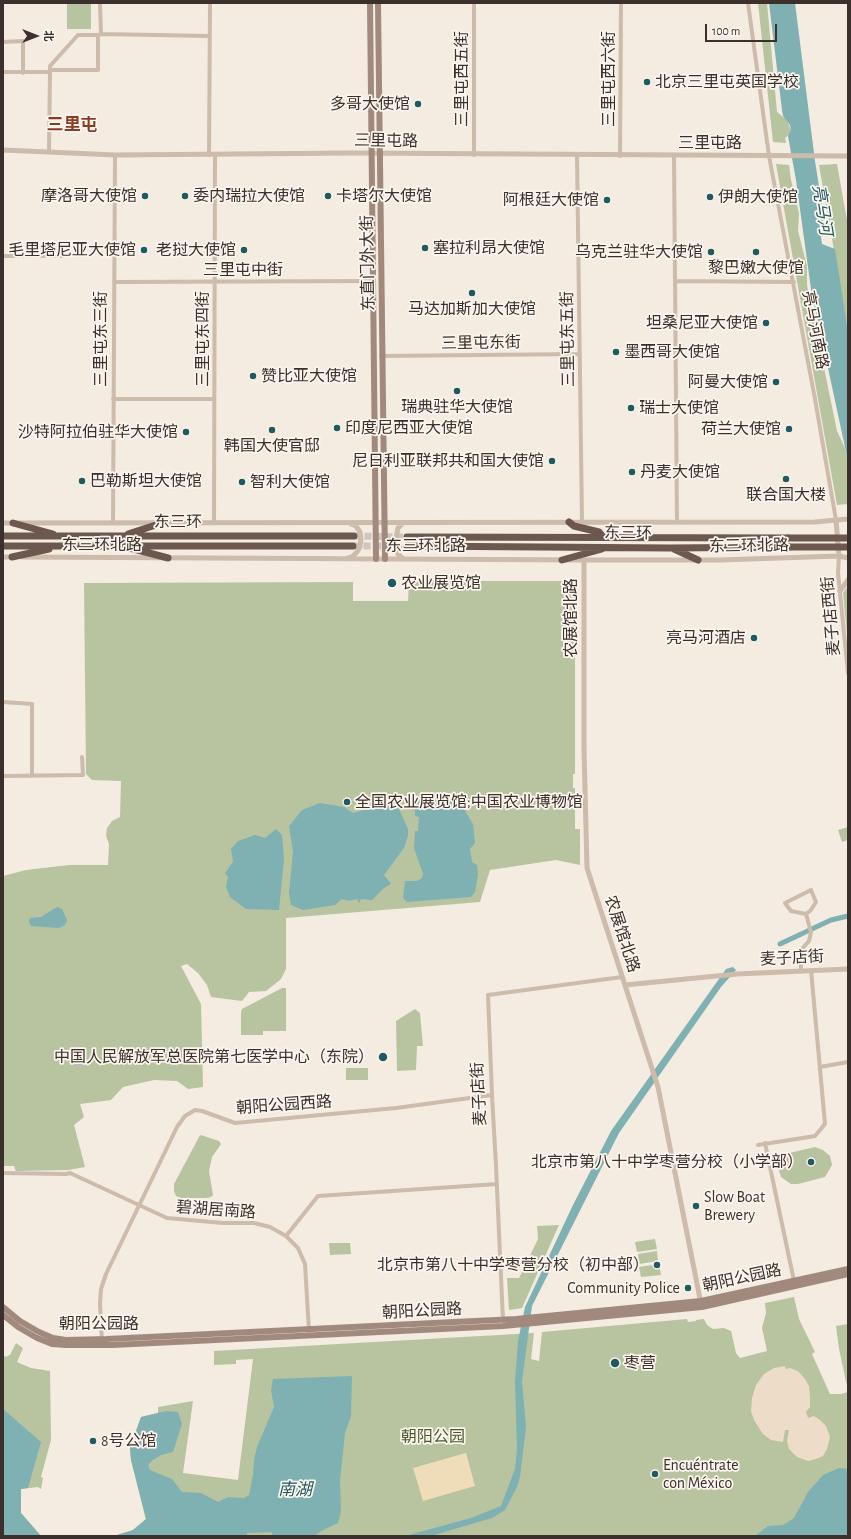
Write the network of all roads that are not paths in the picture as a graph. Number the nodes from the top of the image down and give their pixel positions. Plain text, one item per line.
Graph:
1 (100, 3) edge
2 (210, 3) edge
3 (370, 3) edge
4 (378, 3) edge
5 (474, 3) edge
6 (621, 3) edge
7 (748, 3) edge
8 (100, 35) junction
9 (209, 36) junction
10 (3, 42) edge
11 (50, 71) junction
12 (3, 72) edge
13 (23, 73) junction
14 (3, 150) edge
15 (49, 152) junction
16 (115, 155) junction
17 (212, 155) junction
18 (372, 155) junction
19 (380, 155) junction
20 (474, 155) junction
21 (577, 155) junction
22 (620, 156) junction
23 (674, 156) junction
24 (770, 156) junction
25 (848, 156) edge
26 (3, 256) edge
27 (62, 256) dead end
28 (374, 281) junction
29 (676, 281) junction
30 (114, 282) junction
31 (794, 282) junction
32 (215, 283) junction
33 (580, 354) junction
34 (382, 356) junction
35 (113, 399) junction
36 (214, 399) junction
37 (848, 519) edge
38 (836, 520) junction
39 (569, 522) junction
40 (582, 522) junction
41 (677, 522) junction
42 (3, 523) edge
43 (13, 523) junction
44 (113, 523) junction
45 (162, 523) junction
46 (214, 523) junction
47 (347, 523) junction
48 (376, 523) junction
49 (384, 523) junction
50 (403, 523) junction
51 (3, 536) edge
52 (63, 536) junction
53 (120, 536) junction
54 (354, 536) tunnel mouth
55 (407, 537) tunnel mouth
56 (603, 537) junction
57 (848, 538) edge
58 (120, 545) junction
59 (3, 546) edge
60 (64, 546) junction
61 (354, 546) tunnel mouth
62 (407, 546) tunnel mouth
63 (612, 547) junction
64 (848, 547) edge
65 (670, 548) junction
66 (839, 556) junction
67 (3, 557) edge
68 (12, 557) junction
69 (168, 558) junction
70 (848, 558) edge
71 (345, 559) junction
72 (376, 559) junction
73 (385, 559) junction
74 (403, 559) junction
75 (562, 560) junction
76 (584, 560) junction
77 (698, 560) junction
78 (848, 580) edge
79 (840, 591) junction
80 (848, 673) edge
81 (3, 702) edge
82 (82, 757) dead end
83 (3, 776) edge
84 (32, 776) junction
85 (806, 914) junction
86 (848, 969) edge
87 (801, 970) junction
88 (811, 970) junction
89 (622, 977) junction
90 (625, 985) junction
91 (848, 1062) edge
92 (820, 1067) junction
93 (492, 1096) junction
94 (765, 1143) junction
95 (758, 1145) dead end
96 (3, 1173) edge
97 (497, 1184) junction
98 (139, 1206) junction
99 (286, 1236) junction
100 (848, 1269) edge
101 (848, 1274) edge
102 (794, 1281) junction
103 (701, 1304) junction
104 (3, 1307) edge
105 (3, 1315) edge
106 (503, 1323) junction
107 (309, 1332) junction
108 (102, 1342) junction

1 - 8 street
2 - 9 street, 三里屯东四街
3 - 18 main road, 东直门外大街
4 - 19 main road, 东直门外大街
5 - 20 street, 三里屯西五街
6 - 22 street, 三里屯西六街
7 - 24 street, 亮马河南路
8 - 9 street
8 - 11 street
8 - 11 street
9 - 17 street, 三里屯东四街
10 - 13 street
11 - 13 street
11 - 15 street
12 - 13 street
14 - 15 street, 三里屯路
15 - 16 street, 三里屯路
16 - 17 street, 三里屯路
16 - 30 street, 三里屯东三街
17 - 18 street, 三里屯路
17 - 32 street, 三里屯东四街
18 - 19 street, 三里屯路
18 - 28 main road, 东直门外大街
19 - 20 street, 三里屯路
19 - 34 main road, 东直门外大街
20 - 21 street, 三里屯路
21 - 22 street, 三里屯路
21 - 33 street, 三里屯东五街
22 - 23 street, 三里屯路
23 - 24 street, 三里屯路
23 - 29 street
24 - 25 street, 三里屯路
24 - 31 street, 亮马河南路
26 - 27 street
28 - 32 street, 三里屯中街
28 - 48 main road, 东直门外大街
29 - 31 street
29 - 41 street
30 - 32 street, 三里屯中街
30 - 35 street, 三里屯东三街
31 - 38 street, 亮马河南路
32 - 36 street, 三里屯东四街
33 - 34 street, 三里屯东街
33 - 40 street, 三里屯东五街
34 - 49 main road, 东直门外大街
35 - 36 street
35 - 44 street, 三里屯东三街
36 - 46 street, 三里屯东四街
37 - 38 street, 东三环北路
38 - 41 street, 东三环北路
38 - 66 street
39 - 40 street, 东三环北路
39 - 50 street, 东三环北路
39 - 56 highway
40 - 41 street, 东三环北路
42 - 43 street, 东三环北路
43 - 44 street, 东三环北路
43 - 52 highway
44 - 45 street, 东三环北路
45 - 46 street, 东三环北路
45 - 53 highway
46 - 47 street, 东三环北路
47 - 48 street, 东三环北路
47 - 71 street
48 - 49 street, 东三环北路
48 - 72 main road, 东直门外大街
49 - 50 street, 东三环北路
49 - 73 main road, 东直门外大街
50 - 74 street
51 - 52 highway, 东三环
52 - 53 highway, 东三环
53 - 54 highway, 东三环
55 - 56 highway, 东三环
56 - 57 highway, 东三环, bridge
58 - 60 highway, 东三环
58 - 61 highway, 东三环
58 - 69 highway
59 - 60 highway, 东三环
60 - 68 highway
62 - 63 highway, 东三环
63 - 65 highway, 东三环
63 - 75 highway
64 - 65 highway, 东三环, bridge
65 - 77 highway
66 - 70 street, 东三环北路
66 - 77 street, 东三环北路
66 - 79 street, 麦子店西街
67 - 68 street, 东三环北路
68 - 69 street, 东三环北路
69 - 71 street, 东三环北路
71 - 72 street, 东三环北路
72 - 73 street, 东三环北路
73 - 74 street, 东三环北路
74 - 75 street, 东三环北路
75 - 76 street, 东三环北路
76 - 77 street, 东三环北路
76 - 89 street, 农展馆北路
78 - 79 street
79 - 80 street, 麦子店西街
81 - 84 street
82 - 84 street
83 - 84 street
85 - 85 street
85 - 87 street
86 - 88 street, 麦子店街
87 - 88 street, 麦子店街
87 - 90 street, 麦子店街
88 - 92 street
89 - 90 street, 农展馆北路
89 - 93 street, 麦子店街
90 - 103 street, 农展馆北路
91 - 92 street
92 - 94 street
93 - 97 street, 麦子店街
93 - 98 street, 朝阳公园西路
94 - 95 street
94 - 102 street
96 - 98 street, 碧湖居南路
97 - 99 street
97 - 106 street, 麦子店街
98 - 99 street, 碧湖居南路
98 - 108 street, 朝阳公园西路
99 - 107 street, 碧湖居南路
100 - 102 main road, 朝阳公园路
101 - 103 main road, 朝阳公园路
102 - 103 main road, 朝阳公园路
103 - 106 main road, 朝阳公园路
104 - 108 main road, 朝阳公园路
105 - 108 main road, 朝阳公园路
106 - 107 main road, 朝阳公园路
107 - 108 main road, 朝阳公园路

